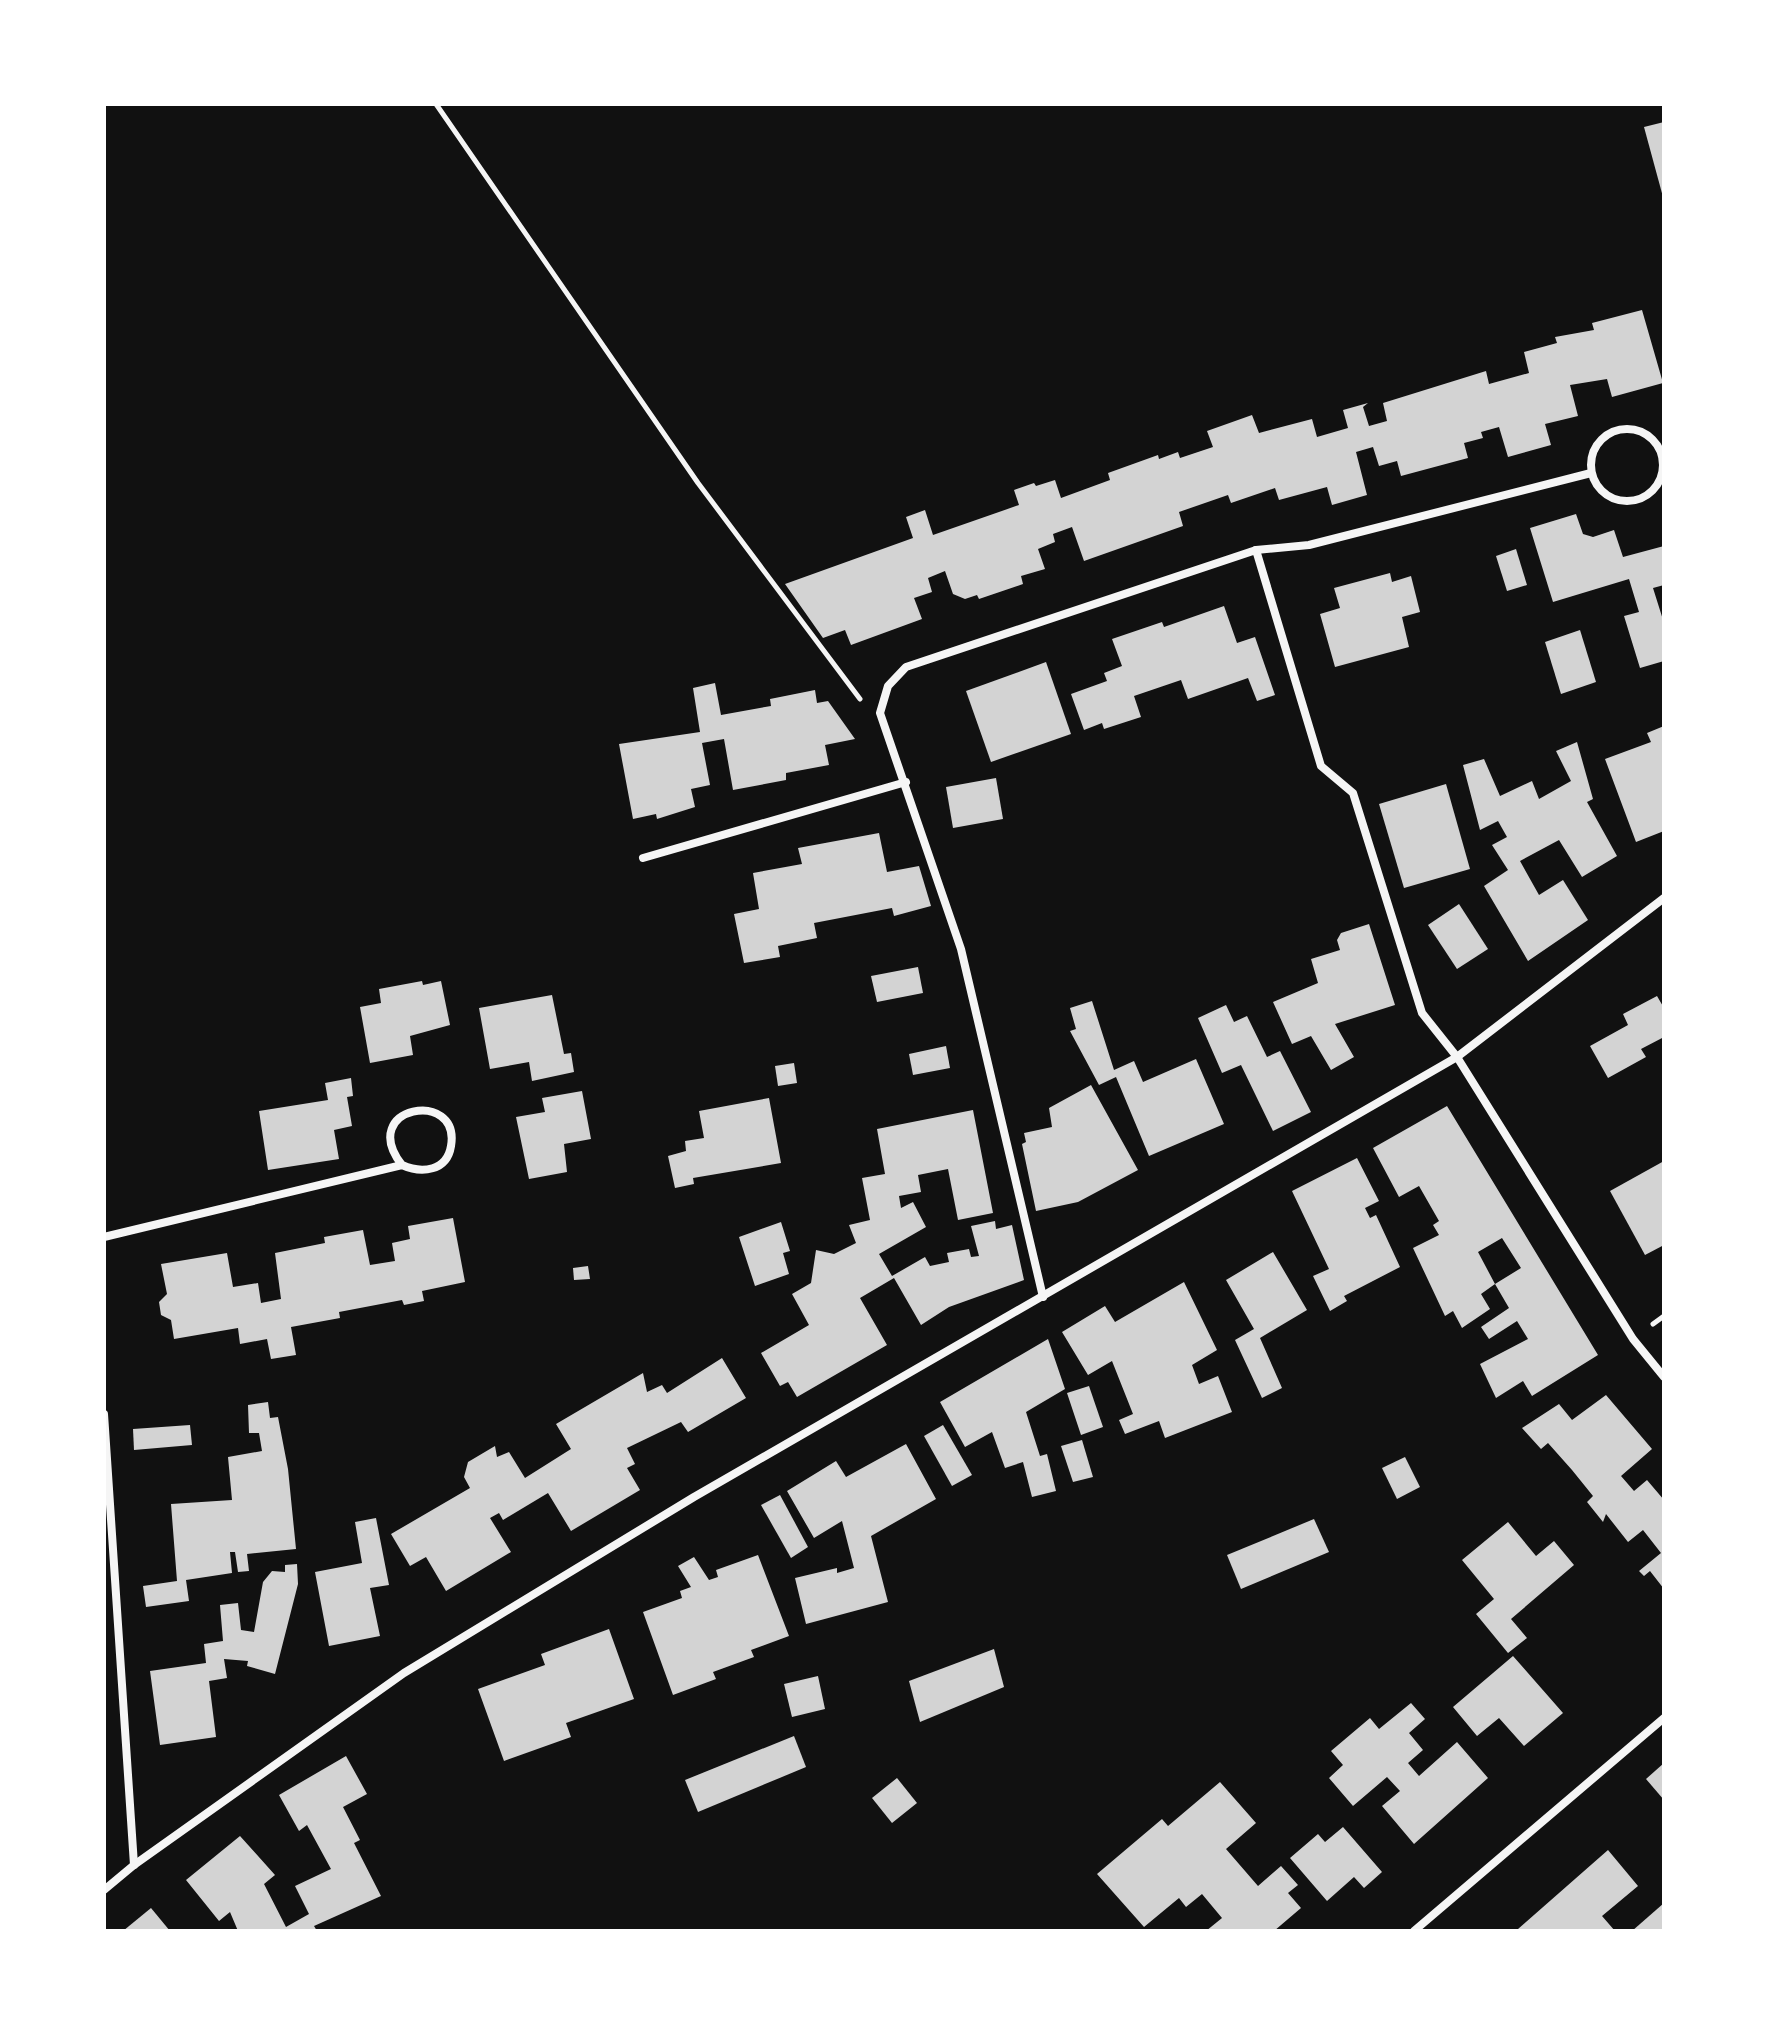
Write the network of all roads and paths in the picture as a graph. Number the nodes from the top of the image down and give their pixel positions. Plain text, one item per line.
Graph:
1 (436, 104) edge
2 (1591, 473) junction
3 (1256, 550) junction
4 (880, 713) junction
5 (906, 782) junction
6 (643, 858) dead end
7 (1664, 898) edge
8 (1457, 1057) junction
9 (402, 1165) junction
10 (104, 1237) edge
11 (1043, 1297) junction
12 (1664, 1377) edge
13 (104, 1414) edge
14 (1664, 1718) edge
15 (134, 1865) junction
16 (104, 1890) edge
17 (1414, 1931) edge

1 - 4 path
2 - 2 street
2 - 3 street
3 - 4 street
3 - 8 street
4 - 5 street
5 - 6 street
5 - 11 street
7 - 8 street
8 - 11 street
8 - 12 street
9 - 9 street
9 - 10 street
11 - 15 street
13 - 15 street
14 - 17 street
15 - 16 street

